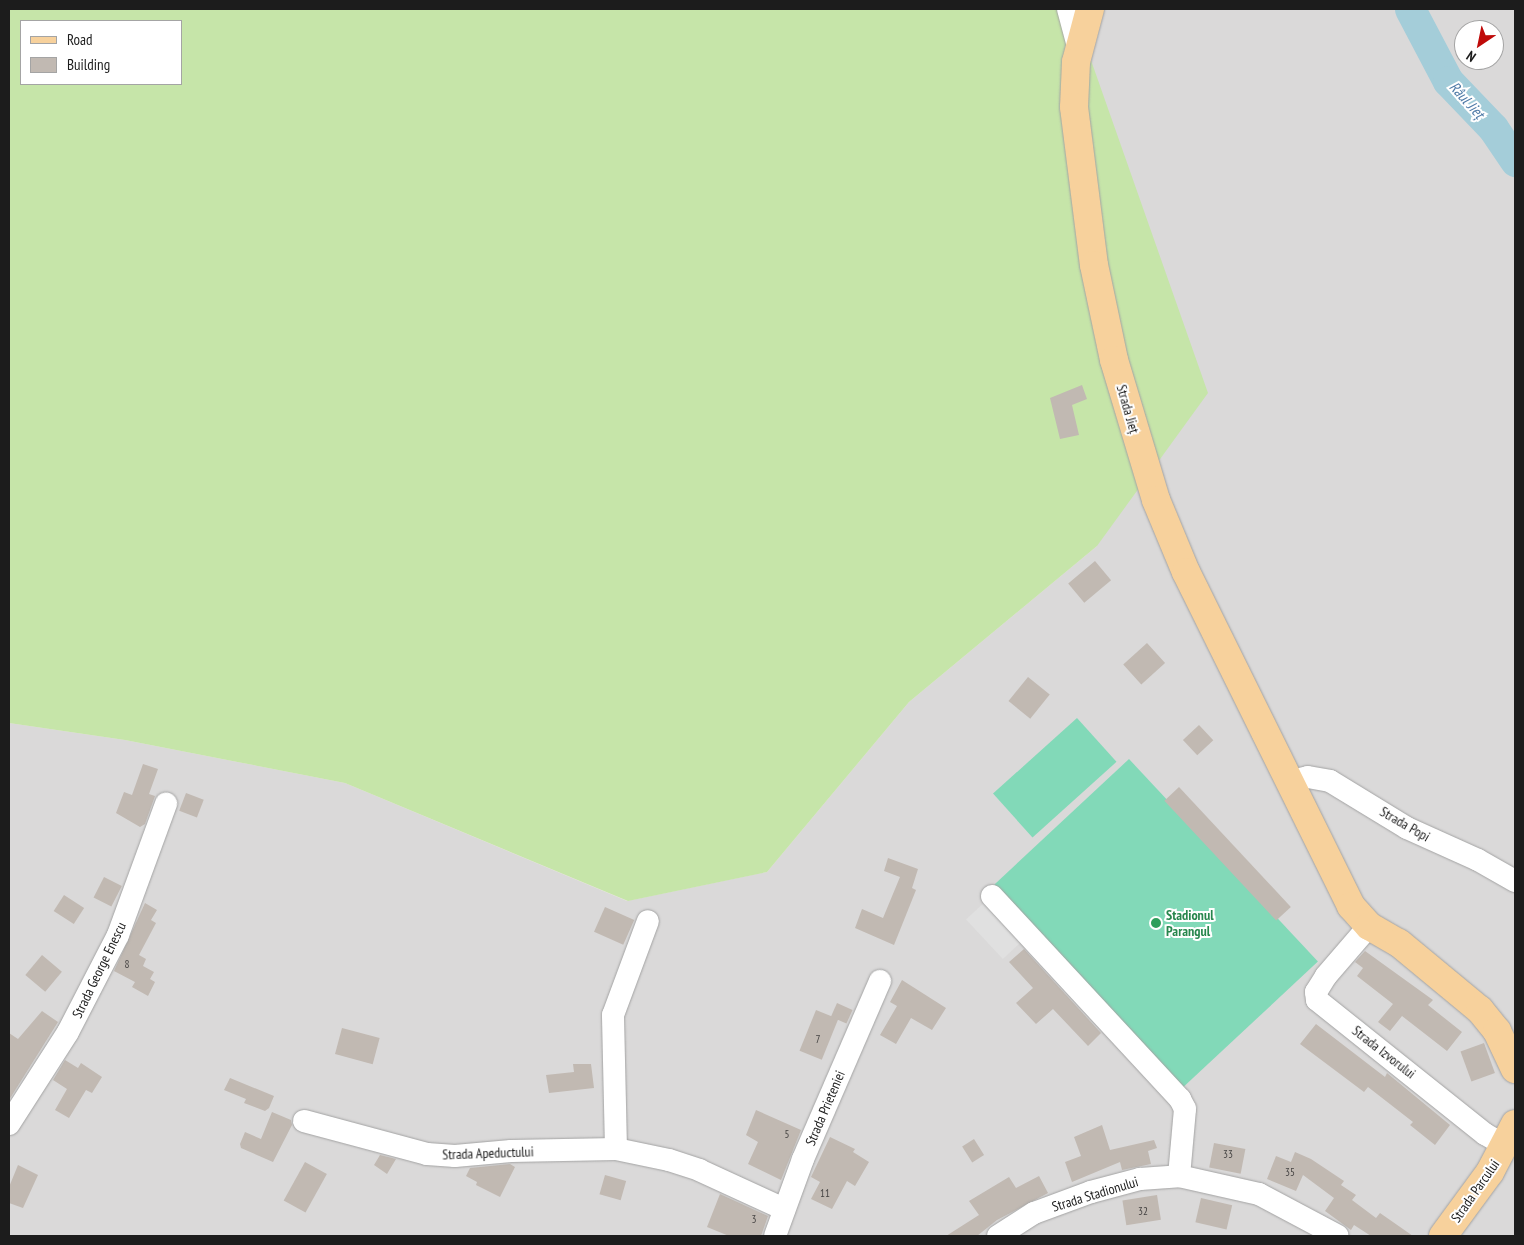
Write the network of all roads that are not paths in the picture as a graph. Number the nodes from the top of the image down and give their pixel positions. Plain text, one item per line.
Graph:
1 (1068, 9) edge
2 (1090, 9) edge
3 (1080, 50) junction
4 (1292, 781) junction
5 (166, 804) dead end
6 (1515, 881) edge
7 (992, 896) dead end
8 (648, 920) dead end
9 (1368, 926) junction
10 (880, 981) dead end
11 (1515, 1069) edge
12 (304, 1121) dead end
13 (9, 1124) edge
14 (1511, 1135) edge
15 (616, 1149) junction
16 (1179, 1176) junction
17 (784, 1209) junction
18 (775, 1236) edge
19 (998, 1236) edge
20 (1338, 1236) edge
21 (1443, 1236) edge

1 - 3 street
2 - 3 main road, Strada Jieț
3 - 4 main road, Strada Jieț
4 - 6 street, Strada Popi
4 - 9 main road
5 - 13 street, Strada George Enescu
7 - 16 street
8 - 15 street
9 - 11 main road
9 - 14 street, Strada Izvorului
10 - 17 street, Strada Prieteniei
12 - 15 street, Strada Apeductului
14 - 21 main road, Strada Parcului
15 - 17 street, Strada Apeductului
16 - 19 street, Strada Stadionului
16 - 20 street, Strada Stadionului
17 - 18 street, Strada Prieteniei

